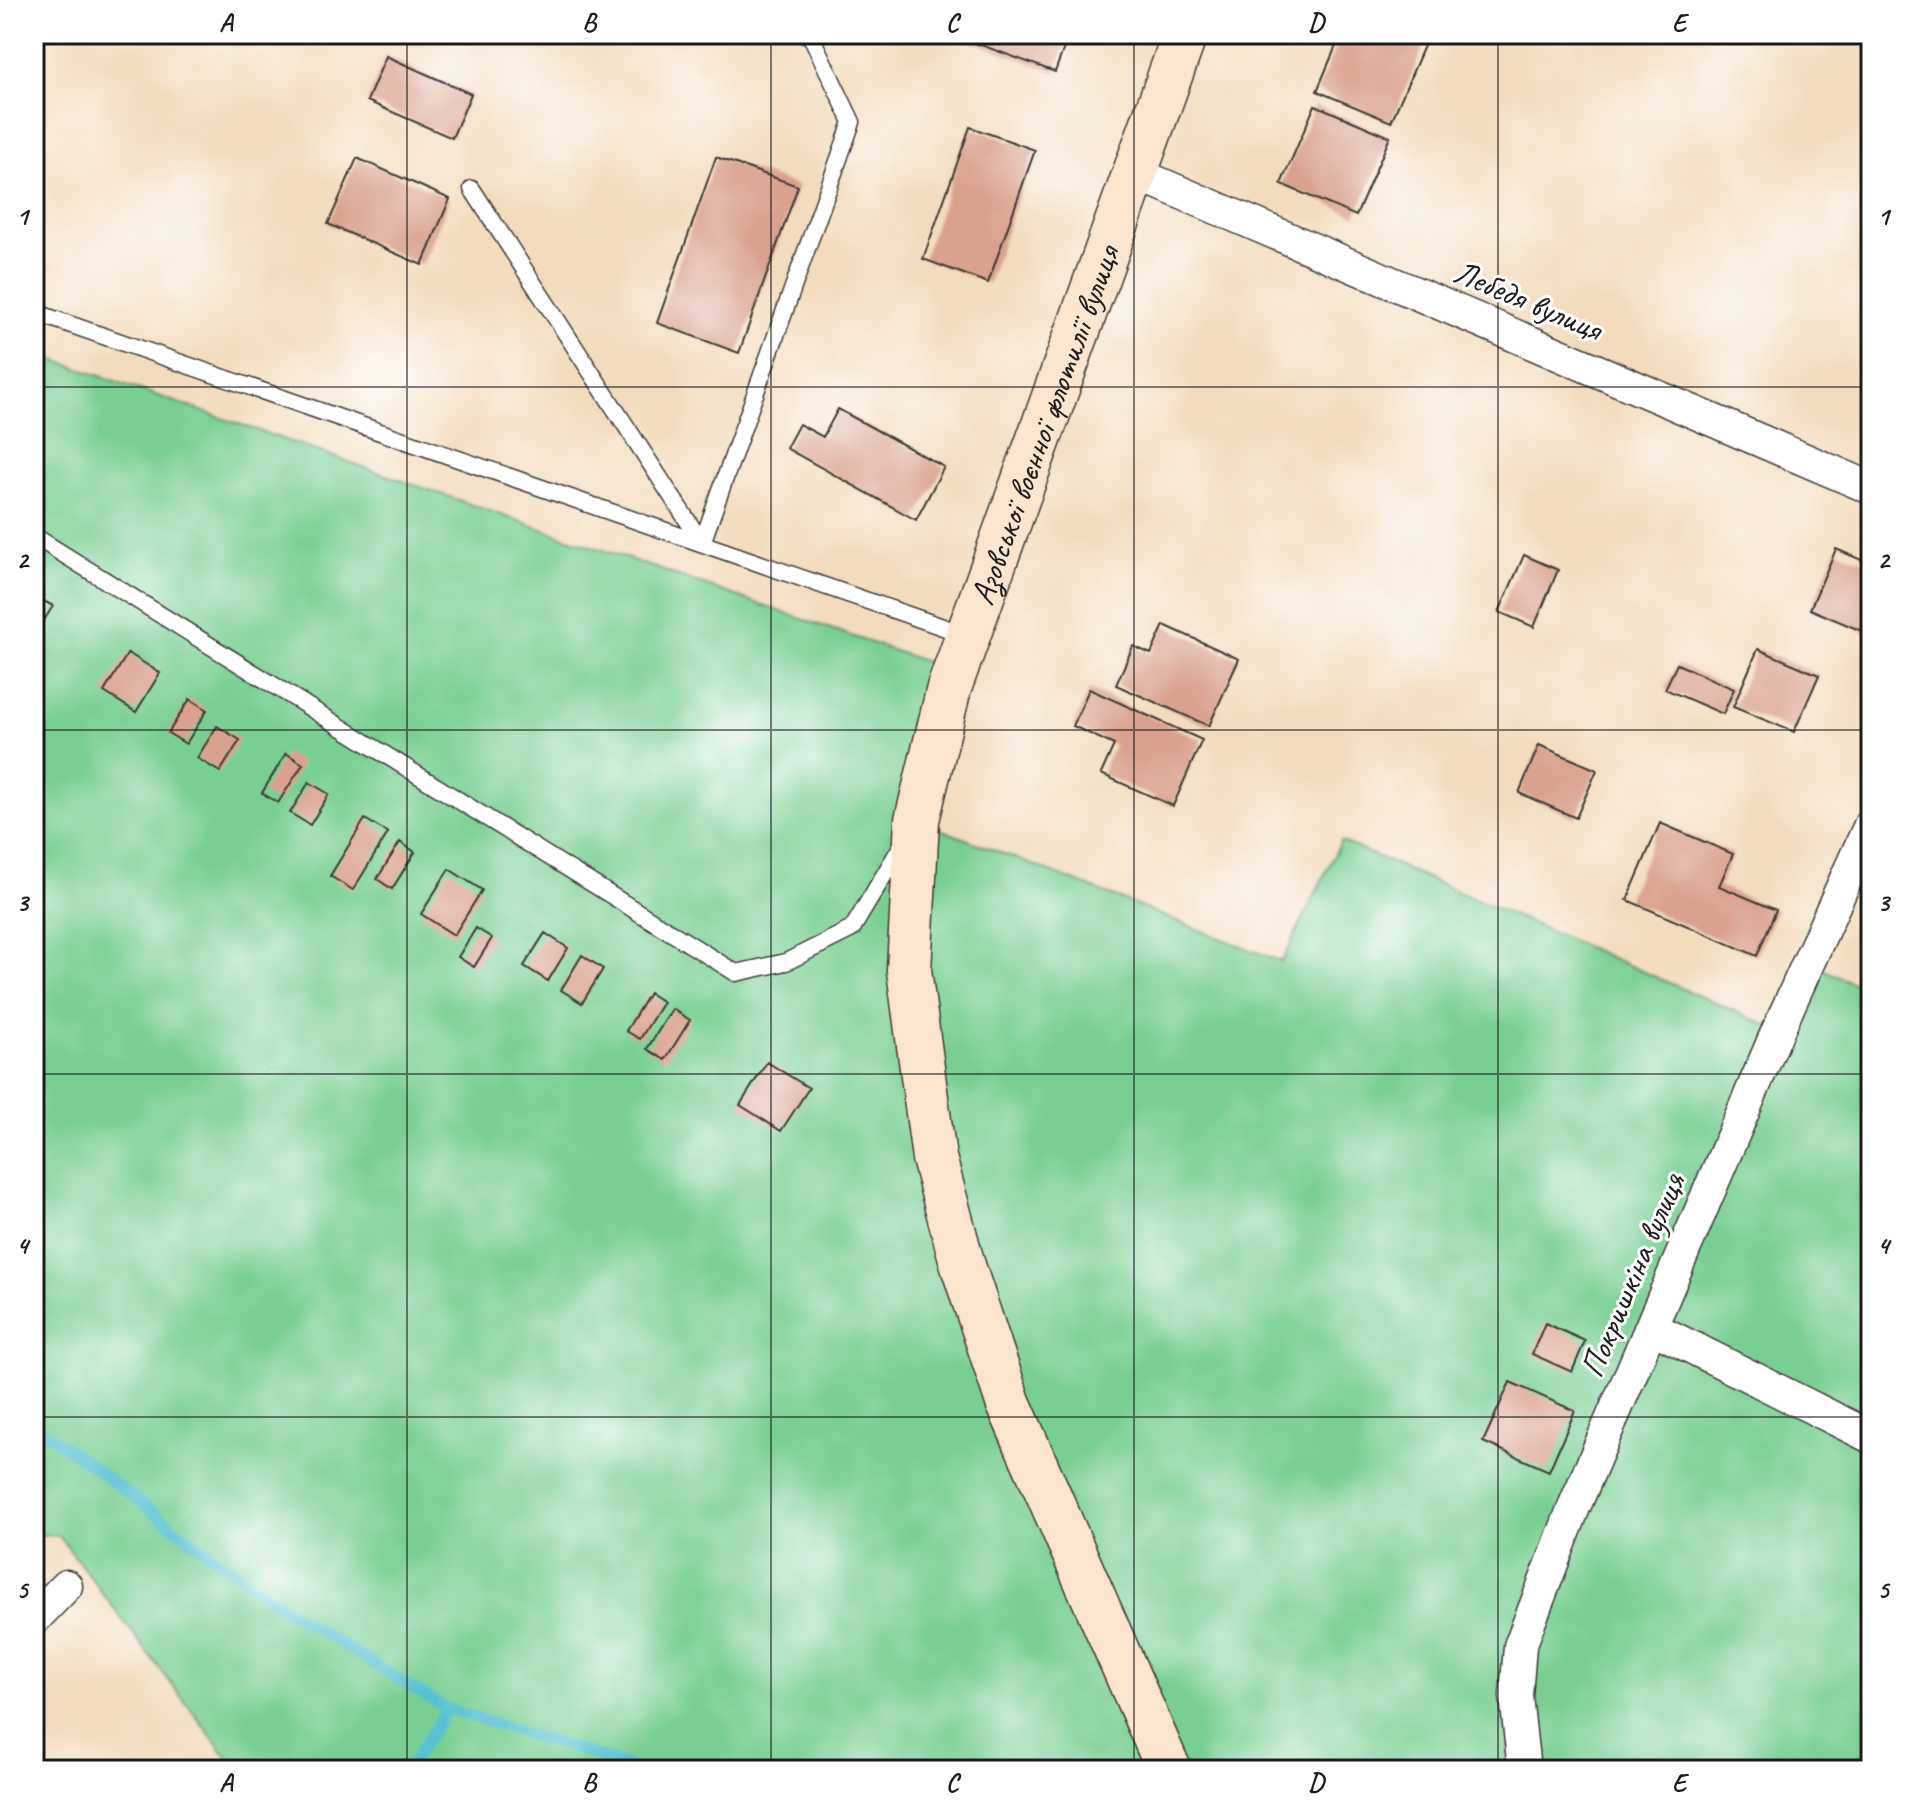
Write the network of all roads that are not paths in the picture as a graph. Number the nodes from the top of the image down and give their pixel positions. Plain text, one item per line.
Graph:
1 (805, 34) edge
2 (1185, 34) edge
3 (1145, 177) junction
4 (472, 189) dead end
5 (34, 312) edge
6 (1871, 488) edge
7 (34, 536) edge
8 (702, 543) junction
9 (968, 636) junction
10 (917, 820) junction
11 (1871, 823) edge
12 (1651, 1327) junction
13 (1871, 1437) edge
14 (66, 1586) dead end
15 (34, 1619) edge
16 (1169, 1770) edge
17 (1524, 1770) edge

1 - 8 lane
2 - 3 street, Азовської воєнної флотилії вулиця
3 - 6 street, Лебедя вулиця
3 - 9 street, Азовської воєнної флотилії вулиця
4 - 8 lane
5 - 8 lane
7 - 10 lane
8 - 9 lane
9 - 10 street, Азовської воєнної флотилії вулиця
10 - 16 street, Азовської воєнної флотилії вулиця
11 - 12 street, Покришкіна вулиця
12 - 13 street
12 - 17 street, Покришкіна вулиця
14 - 15 street

